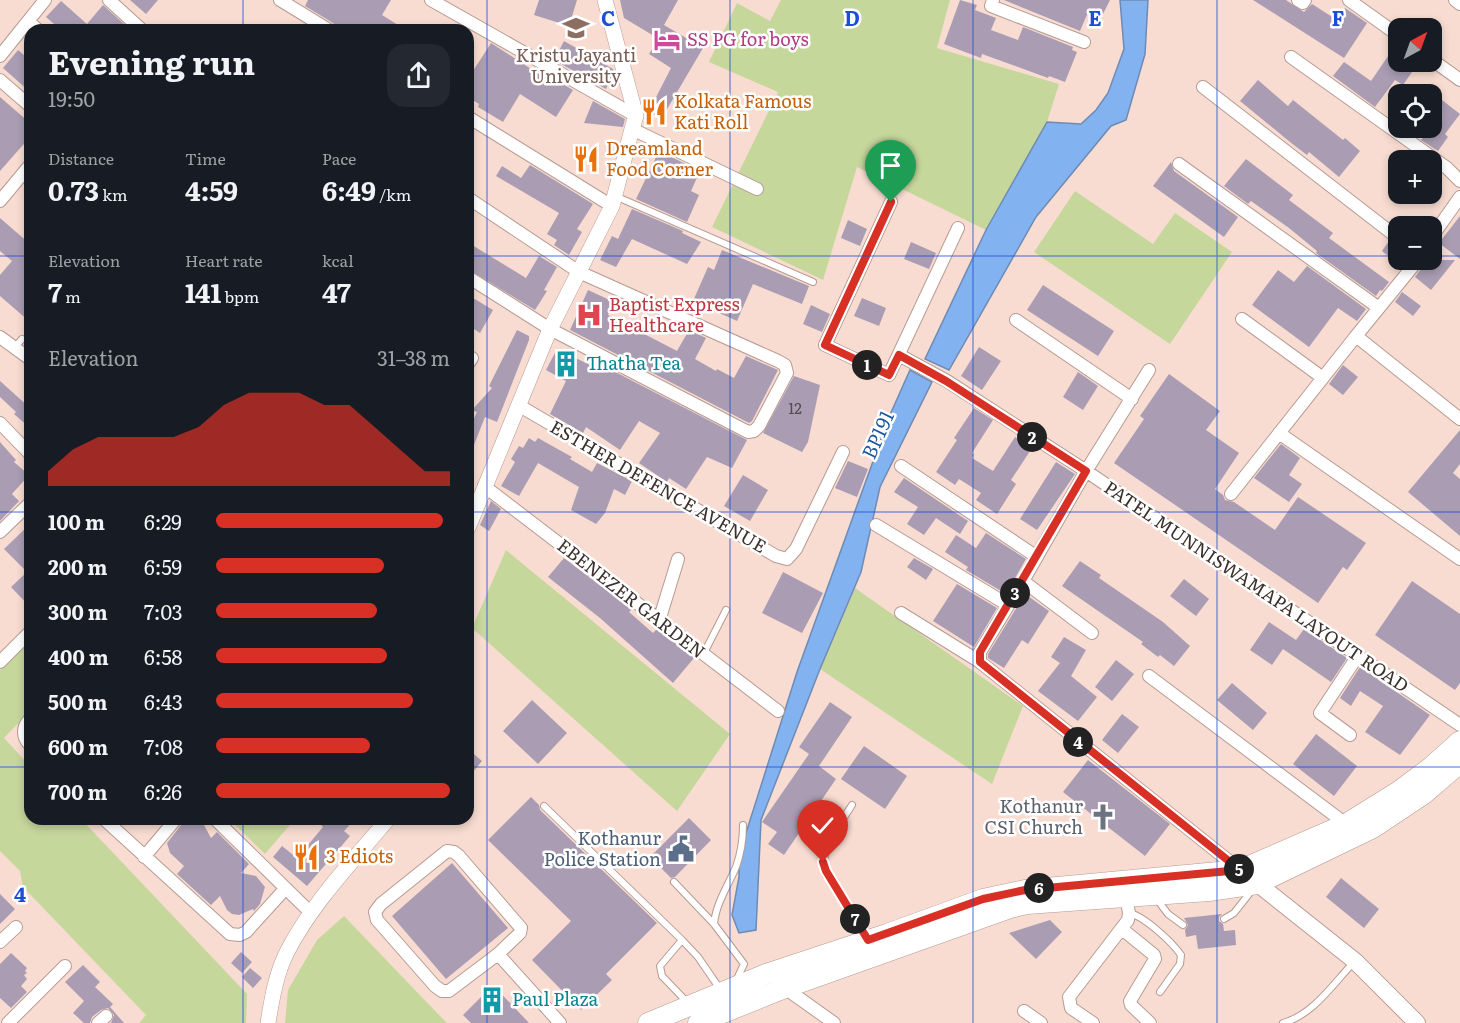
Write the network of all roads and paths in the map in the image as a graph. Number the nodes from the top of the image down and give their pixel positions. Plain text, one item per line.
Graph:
1 (45, 0) edge
2 (109, 0) edge
3 (280, 0) edge
4 (431, 0) edge
5 (605, 0) edge
6 (993, 0) edge
7 (1298, 0) edge
8 (1305, 0) edge
9 (1349, 0) edge
10 (1455, 0) edge
11 (1460, 4) edge
12 (28, 21) junction
13 (26, 24) edge
14 (31, 24) edge
15 (135, 24) edge
16 (319, 24) edge
17 (471, 24) edge
18 (24, 26) edge
19 (474, 26) edge
20 (1388, 28) edge
21 (1084, 42) dead end
22 (0, 56) edge
23 (1291, 57) dead end
24 (1442, 67) edge
25 (0, 80) edge
26 (1460, 80) edge
27 (1203, 87) dead end
28 (24, 101) edge
29 (474, 120) edge
30 (634, 122) junction
31 (1179, 164) dead end
32 (24, 172) edge
33 (1460, 181) edge
34 (757, 189) dead end
35 (1460, 197) edge
36 (0, 201) edge
37 (614, 201) junction
38 (474, 202) edge
39 (891, 202) dead end
40 (1442, 222) edge
41 (958, 228) dead end
42 (1388, 230) edge
43 (1410, 270) edge
44 (579, 272) junction
45 (474, 281) edge
46 (813, 282) dead end
47 (1379, 308) junction
48 (1242, 319) dead end
49 (1016, 320) dead end
50 (550, 329) junction
51 (1356, 336) junction
52 (0, 337) edge
53 (24, 351) edge
54 (899, 355) junction
55 (1149, 370) dead end
56 (1323, 378) junction
57 (1132, 399) junction
58 (518, 405) junction
59 (1460, 419) edge
60 (0, 423) edge
61 (1279, 433) junction
62 (24, 448) edge
63 (843, 452) dead end
64 (901, 466) dead end
65 (1086, 471) junction
66 (484, 486) junction
67 (1231, 494) dead end
68 (24, 508) edge
69 (474, 512) edge
70 (876, 525) dead end
71 (1, 528) edge
72 (1037, 556) junction
73 (678, 559) dead end
74 (1460, 559) edge
75 (1023, 581) junction
76 (1008, 605) junction
77 (726, 610) dead end
78 (901, 613) dead end
79 (659, 621) junction
80 (1092, 633) dead end
81 (24, 638) edge
82 (703, 655) junction
83 (1357, 657) junction
84 (0, 662) edge
85 (980, 662) junction
86 (1149, 676) dead end
87 (778, 711) dead end
88 (1460, 725) edge
89 (1350, 735) dead end
90 (1460, 741) edge
91 (1460, 763) edge
92 (544, 806) dead end
93 (852, 806) dead end
94 (1346, 824) junction
95 (114, 825) edge
96 (171, 825) edge
97 (221, 825) edge
98 (383, 825) edge
99 (743, 825) dead end
100 (144, 857) junction
101 (1240, 870) junction
102 (674, 882) dead end
103 (1257, 884) junction
104 (285, 889) junction
105 (1153, 896) junction
106 (1126, 897) junction
107 (310, 913) junction
108 (1224, 919) dead end
109 (714, 924) junction
110 (1183, 924) dead end
111 (16, 927) dead end
112 (1122, 929) junction
113 (682, 940) junction
114 (868, 940) junction
115 (0, 942) edge
116 (498, 954) junction
117 (1355, 961) junction
118 (65, 966) dead end
119 (766, 974) junction
120 (785, 988) junction
121 (1160, 992) dead end
122 (710, 997) junction
123 (1024, 1011) dead end
124 (0, 1015) edge
125 (711, 1021) edge
126 (7, 1023) edge
127 (268, 1023) edge
128 (560, 1023) edge
129 (648, 1023) edge
130 (834, 1023) edge
131 (1041, 1023) edge
132 (1094, 1023) edge
133 (1150, 1023) edge
134 (1282, 1023) edge
135 (1417, 1023) edge

1 - 12 street
2 - 15 street
3 - 16 street
4 - 17 street
5 - 30 street
6 - 21 street
7 - 8 street
9 - 20 street
10 - 11 street
12 - 13 street
12 - 14 street
18 - 22 street
19 - 30 street
23 - 33 street
24 - 26 street
25 - 28 street
27 - 42 street
29 - 37 street
30 - 34 street
30 - 37 street
31 - 47 street
32 - 36 street
35 - 40 street
37 - 44 street
37 - 46 lane
38 - 44 street
39 - 54 street
41 - 54 street
43 - 47 street
44 - 50 street
44 - 50 street
45 - 50 street
47 - 51 street
48 - 56 street
49 - 57 street
50 - 58 street
51 - 56 street
51 - 59 street
52 - 53 street
54 - 65 street, PATEL MUNNISWAMAPA LAYOUT ROAD
55 - 57 street
56 - 61 street
57 - 65 street
58 - 63 street, ESTHER DEFENCE AVENUE
58 - 66 street
60 - 62 street
61 - 67 street
61 - 74 street
64 - 72 street
65 - 72 street
65 - 83 street, PATEL MUNNISWAMAPA LAYOUT ROAD
66 - 69 street
66 - 79 street, EBENEZER GARDEN
68 - 71 street
70 - 76 street
72 - 75 street
73 - 79 street
75 - 76 street
75 - 80 street
76 - 85 street
77 - 82 lane
78 - 85 street
79 - 82 street, EBENEZER GARDEN
81 - 84 street
82 - 87 street, EBENEZER GARDEN
83 - 88 street, PATEL MUNNISWAMAPA LAYOUT ROAD
83 - 89 street
85 - 101 street
86 - 94 street
90 - 94 main road
91 - 103 main road
92 - 113 lane
93 - 114 lane
94 - 101 main road
95 - 100 street
96 - 100 street
97 - 104 street
98 - 107 street
99 - 109 lane
100 - 104 street
101 - 103 main road
101 - 106 main road
102 - 109 lane
103 - 105 main road
103 - 108 lane
103 - 117 main road
104 - 107 street
105 - 106 main road
105 - 110 lane
106 - 112 street
106 - 114 main road
106 - 120 main road
106 - 121 lane
107 - 127 street
109 - 122 lane
111 - 115 street
112 - 132 street
112 - 133 street
113 - 122 lane
113 - 122 lane
114 - 119 main road
116 - 116 street
116 - 128 street
117 - 134 lane
117 - 135 main road
118 - 126 street
119 - 120 street
119 - 122 main road
120 - 125 main road
120 - 130 street
122 - 129 main road
123 - 131 street
124 - 126 street

